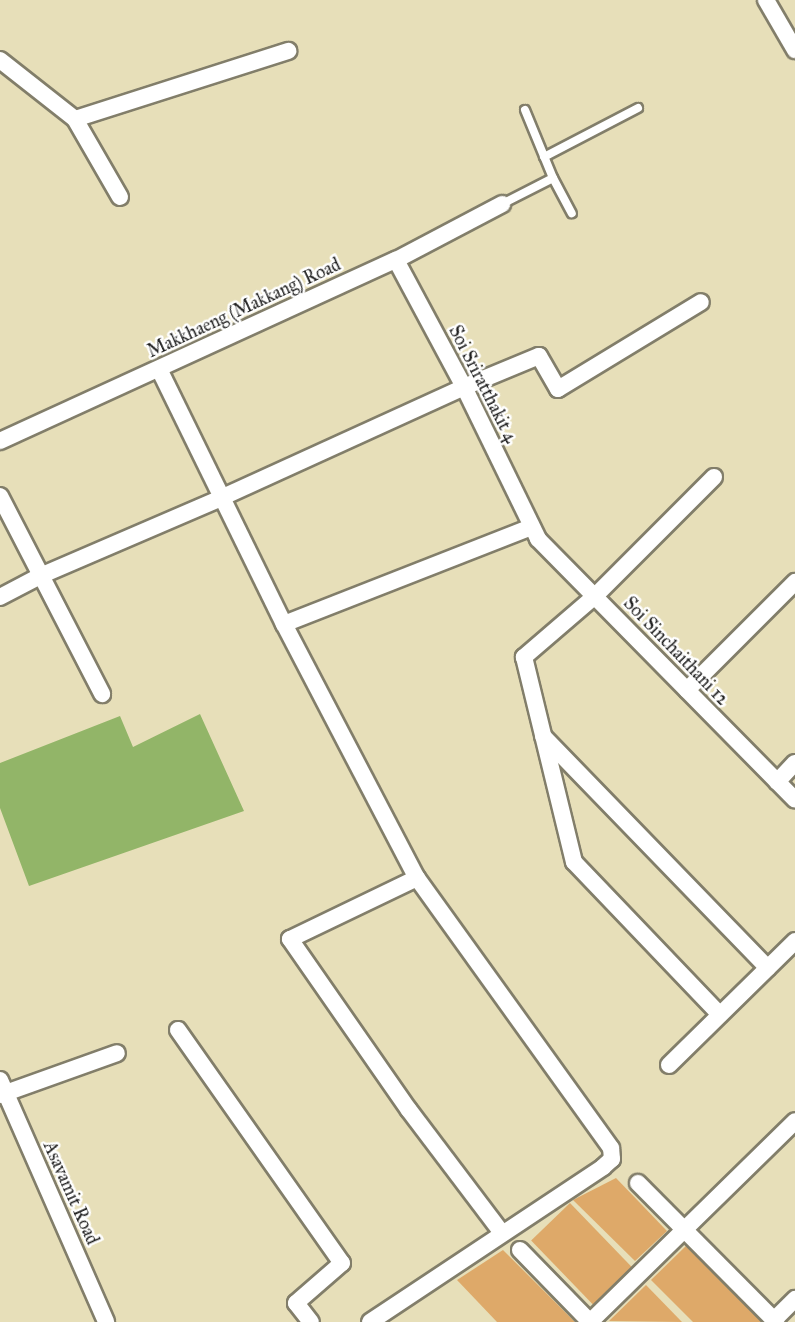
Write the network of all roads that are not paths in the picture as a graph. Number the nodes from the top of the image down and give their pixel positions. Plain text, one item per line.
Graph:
1 (766, 0) edge
2 (794, 48) edge
3 (288, 51) dead end
4 (3, 67) edge
5 (638, 108) dead end
6 (525, 110) dead end
7 (75, 119) junction
8 (544, 157) junction
9 (553, 178) junction
10 (120, 197) dead end
11 (502, 204) joint
12 (572, 213) dead end
13 (396, 260) junction
14 (701, 302) dead end
15 (159, 369) junction
16 (464, 387) junction
17 (0, 441) edge
18 (714, 477) dead end
19 (0, 496) edge
20 (223, 497) junction
21 (532, 527) junction
22 (40, 576) junction
23 (795, 582) edge
24 (595, 596) junction
25 (0, 597) edge
26 (285, 624) junction
27 (687, 690) junction
28 (102, 694) dead end
29 (543, 736) junction
30 (795, 763) edge
31 (777, 782) junction
32 (795, 800) edge
33 (417, 878) junction
34 (795, 941) edge
35 (768, 968) junction
36 (720, 1015) junction
37 (178, 1030) dead end
38 (117, 1053) dead end
39 (669, 1065) dead end
40 (2, 1089) edge
41 (795, 1121) edge
42 (638, 1183) dead end
43 (684, 1231) junction
44 (502, 1233) junction
45 (520, 1250) dead end
46 (795, 1299) edge
47 (775, 1321) edge
48 (106, 1322) edge
49 (311, 1322) edge
50 (370, 1322) edge
51 (590, 1322) edge

1 - 2 street
3 - 7 street
4 - 7 street
5 - 8 lane
6 - 8 lane
7 - 10 street
8 - 9 lane
9 - 11 lane
9 - 12 lane
11 - 13 street, Makkhaeng (Makkang) Road
13 - 15 street, Makkhaeng (Makkang) Road
13 - 16 street, Soi Sriratthakit 4
14 - 16 street
15 - 17 street, Makkhaeng (Makkang) Road
15 - 20 street
16 - 20 street
16 - 21 street, Soi Sriratthakit 4
18 - 24 street
19 - 22 street
20 - 22 street
20 - 26 street
21 - 24 street, Soi Sinchaithani 12
21 - 26 street
22 - 25 street
22 - 28 street
23 - 27 street
24 - 27 street, Soi Sinchaithani 12
24 - 29 street
26 - 33 street
27 - 31 street, Soi Sinchaithani 12
29 - 35 street
29 - 36 street
30 - 31 street
31 - 32 street, Soi Sinchaithani 12
33 - 44 street
33 - 44 street
34 - 35 street
35 - 36 street
36 - 39 street
37 - 49 street
38 - 40 street
40 - 48 street, Asavamit Road
41 - 43 street
42 - 43 street
43 - 47 street
43 - 51 street
44 - 50 street
45 - 51 street
46 - 47 street

